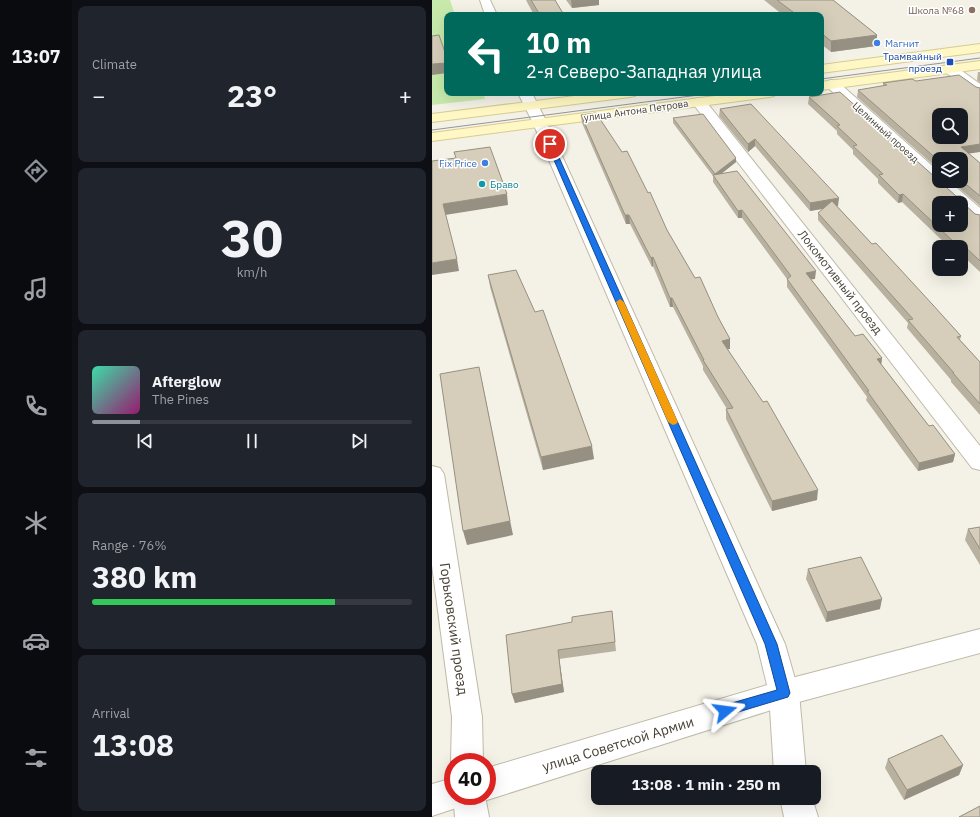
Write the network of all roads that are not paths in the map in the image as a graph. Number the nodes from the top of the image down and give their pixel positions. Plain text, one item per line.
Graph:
1 (485, 0) edge
2 (491, 12) edge
3 (980, 48) edge
4 (980, 65) edge
5 (824, 69) edge
6 (950, 69) junction
7 (827, 85) edge
8 (980, 90) edge
9 (609, 96) edge
10 (746, 96) edge
11 (699, 102) junction
12 (533, 107) edge
13 (432, 118) edge
14 (432, 137) edge
15 (932, 175) edge
16 (947, 188) edge
17 (980, 217) edge
18 (980, 462) edge
19 (432, 474) edge
20 (980, 641) edge
21 (784, 693) junction
22 (467, 753) edge
23 (789, 765) edge
24 (496, 781) edge
25 (444, 797) edge
26 (432, 800) edge
27 (470, 805) edge
28 (798, 805) edge
29 (472, 817) edge
30 (801, 817) edge

1 - 2 street
3 - 5 main road
4 - 6 main road
6 - 7 main road
6 - 8 street
7 - 15 street, Целинный проезд
9 - 12 main road, улица Антона Петрова
10 - 11 main road, улица Антона Петрова
11 - 12 main road, улица Антона Петрова
11 - 18 street, Локомотивный проезд
12 - 13 main road, улица Антона Петрова
12 - 14 main road, улица Антона Петрова
12 - 21 street
16 - 17 street, Целинный проезд
19 - 22 street, Горьковский проезд
20 - 21 street, улица Советской Армии
21 - 23 street
21 - 24 street, улица Советской Армии
25 - 26 street
27 - 29 street
28 - 30 street

